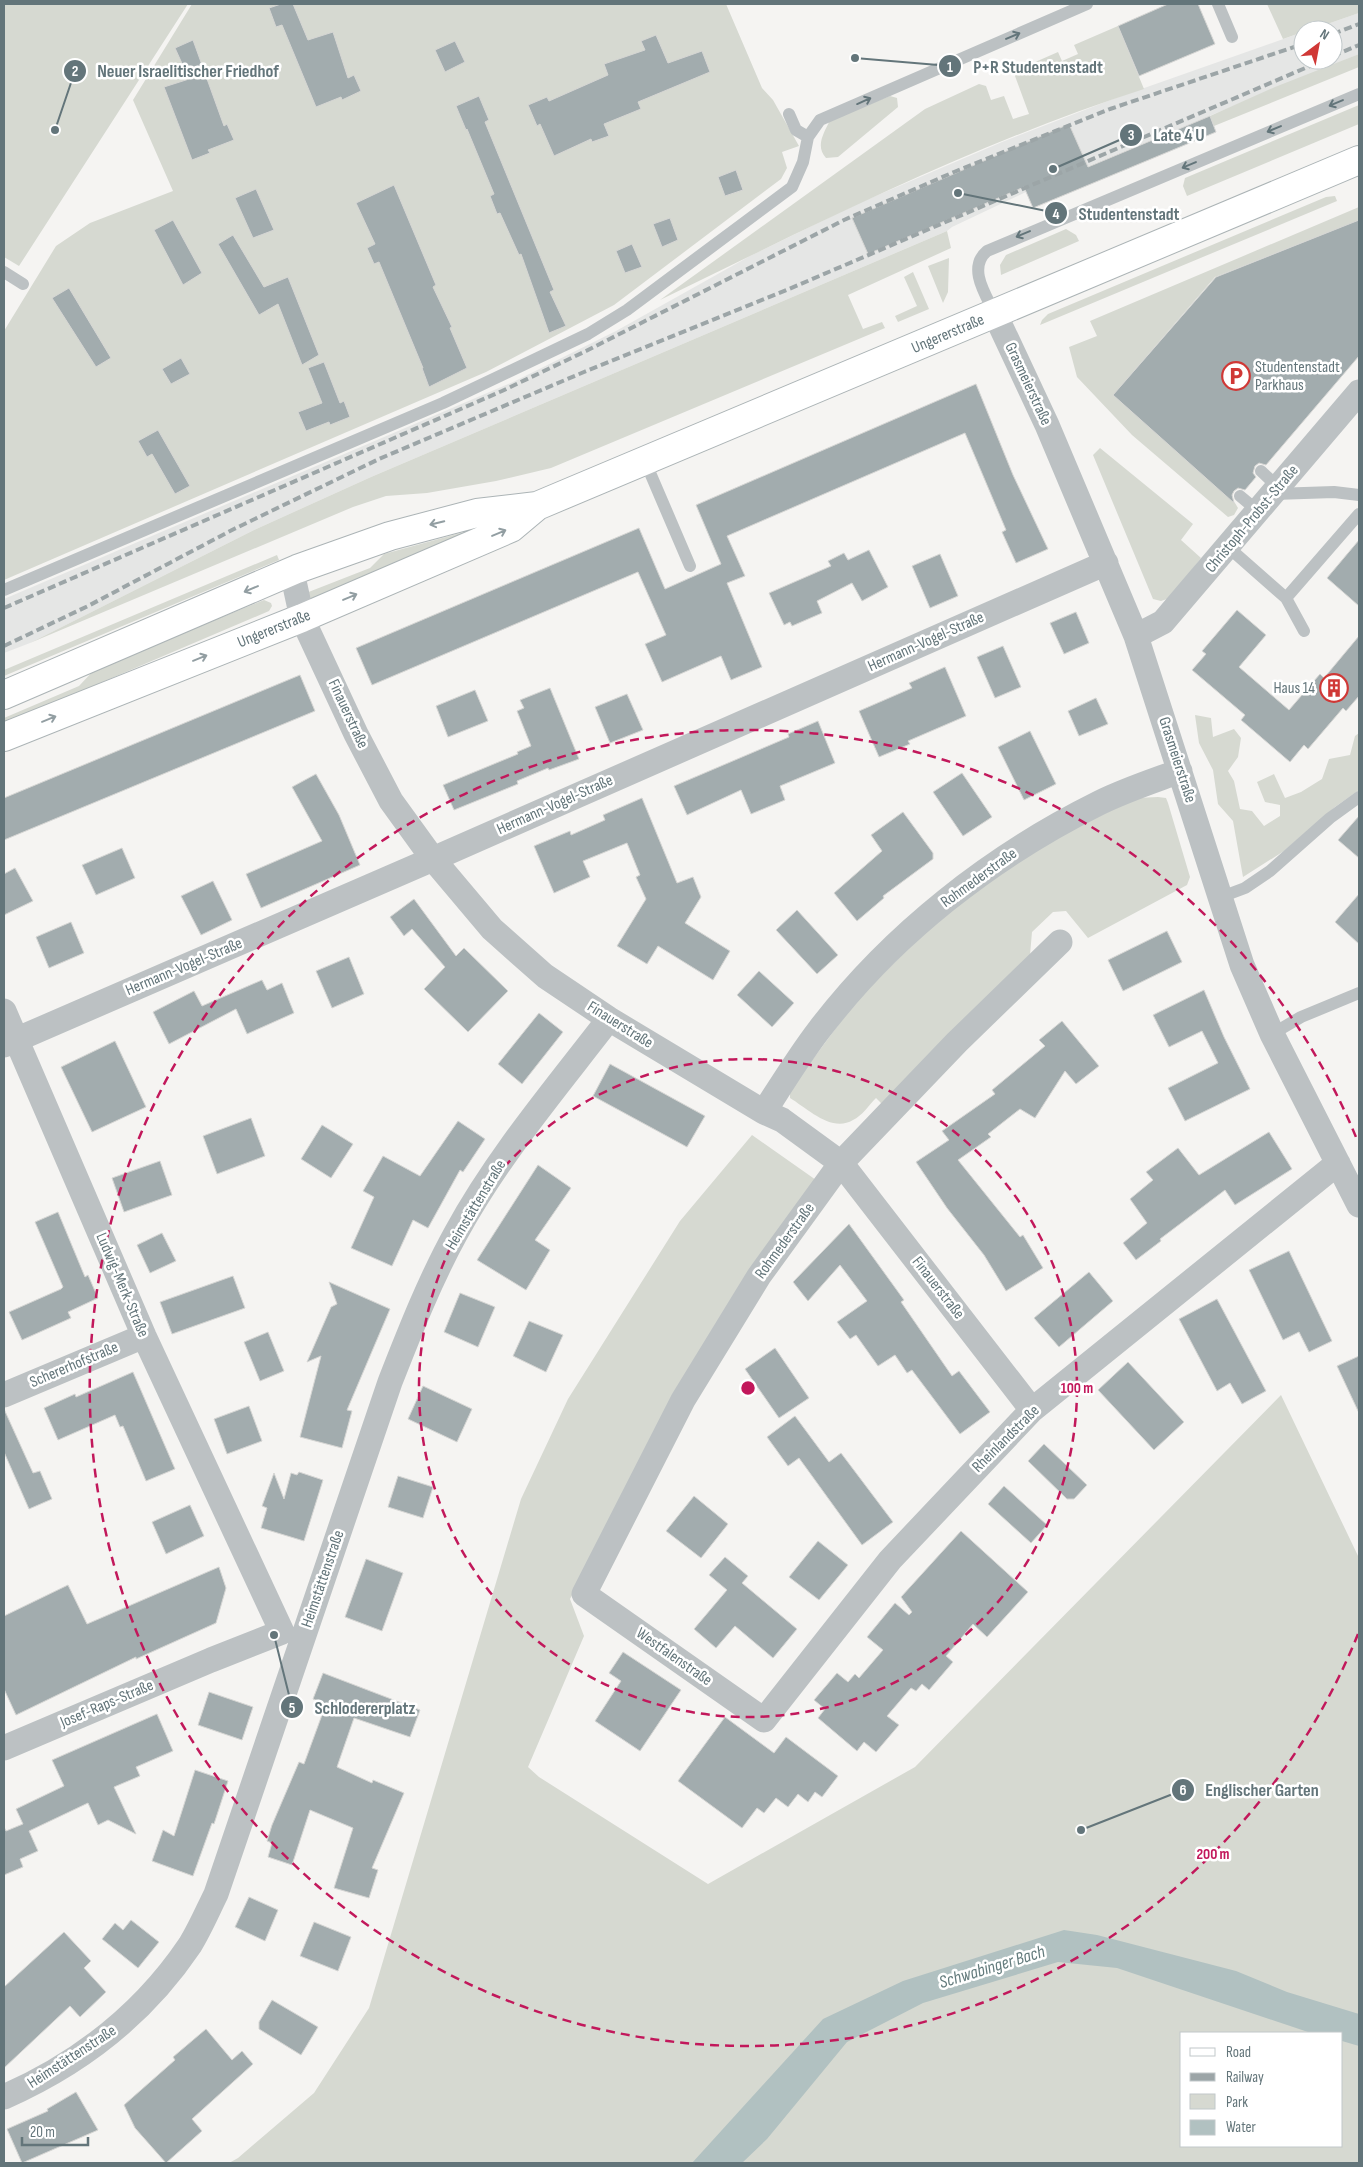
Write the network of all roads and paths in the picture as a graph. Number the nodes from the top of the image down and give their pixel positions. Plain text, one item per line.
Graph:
1 (1087, 4) edge
2 (1218, 4) edge
3 (1232, 37) dead end
4 (1359, 94) edge
5 (789, 114) dead end
6 (808, 137) junction
7 (1359, 160) edge
8 (4, 272) edge
9 (23, 284) dead end
10 (996, 314) junction
11 (1359, 392) edge
12 (645, 461) junction
13 (1261, 471) dead end
14 (1359, 495) edge
15 (1263, 497) junction
16 (537, 506) junction
17 (1359, 514) edge
18 (1228, 547) junction
19 (1106, 563) junction
20 (690, 566) dead end
21 (292, 572) junction
22 (4, 590) edge
23 (1286, 598) junction
24 (302, 618) junction
25 (1304, 631) dead end
26 (1136, 636) junction
27 (4, 695) edge
28 (4, 737) edge
29 (1180, 771) junction
30 (1359, 797) edge
31 (433, 859) junction
32 (1221, 897) junction
33 (1060, 942) dead end
34 (1359, 993) edge
35 (4, 1011) edge
36 (609, 1019) junction
37 (1272, 1034) junction
38 (10, 1042) edge
39 (764, 1112) junction
40 (841, 1163) junction
41 (1345, 1170) junction
42 (1359, 1205) edge
43 (144, 1336) junction
44 (4, 1394) edge
45 (1032, 1410) junction
46 (584, 1594) joint
47 (292, 1636) junction
48 (764, 1720) joint
49 (4, 1748) edge
50 (4, 2096) edge

6 -> 1 lane
2 - 3 lane
4 -> 10 lane
5 - 6 lane
6 - 22 lane
7 - 10 main road, Ungererstraße
8 - 9 lane
10 - 12 main road, Ungererstraße
10 - 19 street, Grasmeierstraße
11 - 15 street, Christoph-Probst-Straße
12 - 16 main road, Ungererstraße
12 - 20 lane
13 - 15 lane
14 - 15 lane
15 - 18 street, Christoph-Probst-Straße
16 -> 21 main road, Ungererstraße
24 -> 16 main road, Ungererstraße
17 - 23 lane
18 - 23 lane
18 - 26 street, Christoph-Probst-Straße
19 - 26 street, Grasmeierstraße
19 - 31 street, Hermann-Vogel-Straße
21 - 24 street, Finauerstraße
21 -> 27 main road, Ungererstraße
23 - 25 lane
28 -> 24 main road, Ungererstraße
24 - 31 street, Finauerstraße
26 - 29 street, Grasmeierstraße
29 - 32 street, Grasmeierstraße
29 - 39 street, Rohmederstraße
30 - 32 lane
31 - 36 street, Finauerstraße
31 - 38 street, Hermann-Vogel-Straße
32 - 37 street, Grasmeierstraße
33 - 40 street, Rohmederstraße
34 - 37 lane
35 - 38 street, Ludwig-Merk-Straße
36 - 39 street, Finauerstraße
36 - 47 street, Heimstättenstraße
37 - 41 street, Grasmeierstraße
38 - 43 street, Ludwig-Merk-Straße
39 - 40 street, Finauerstraße
40 - 45 street, Finauerstraße
40 - 46 street, Rohmederstraße
41 - 42 street, Grasmeierstraße
41 - 45 street, Rheinlandstraße
43 - 44 street, Schererhofstraße
43 - 47 street, Ludwig-Merk-Straße
45 - 48 street, Rheinlandstraße
46 - 48 street, Westfalenstraße
47 - 49 street, Josef-Raps-Straße
47 - 50 street, Heimstättenstraße

